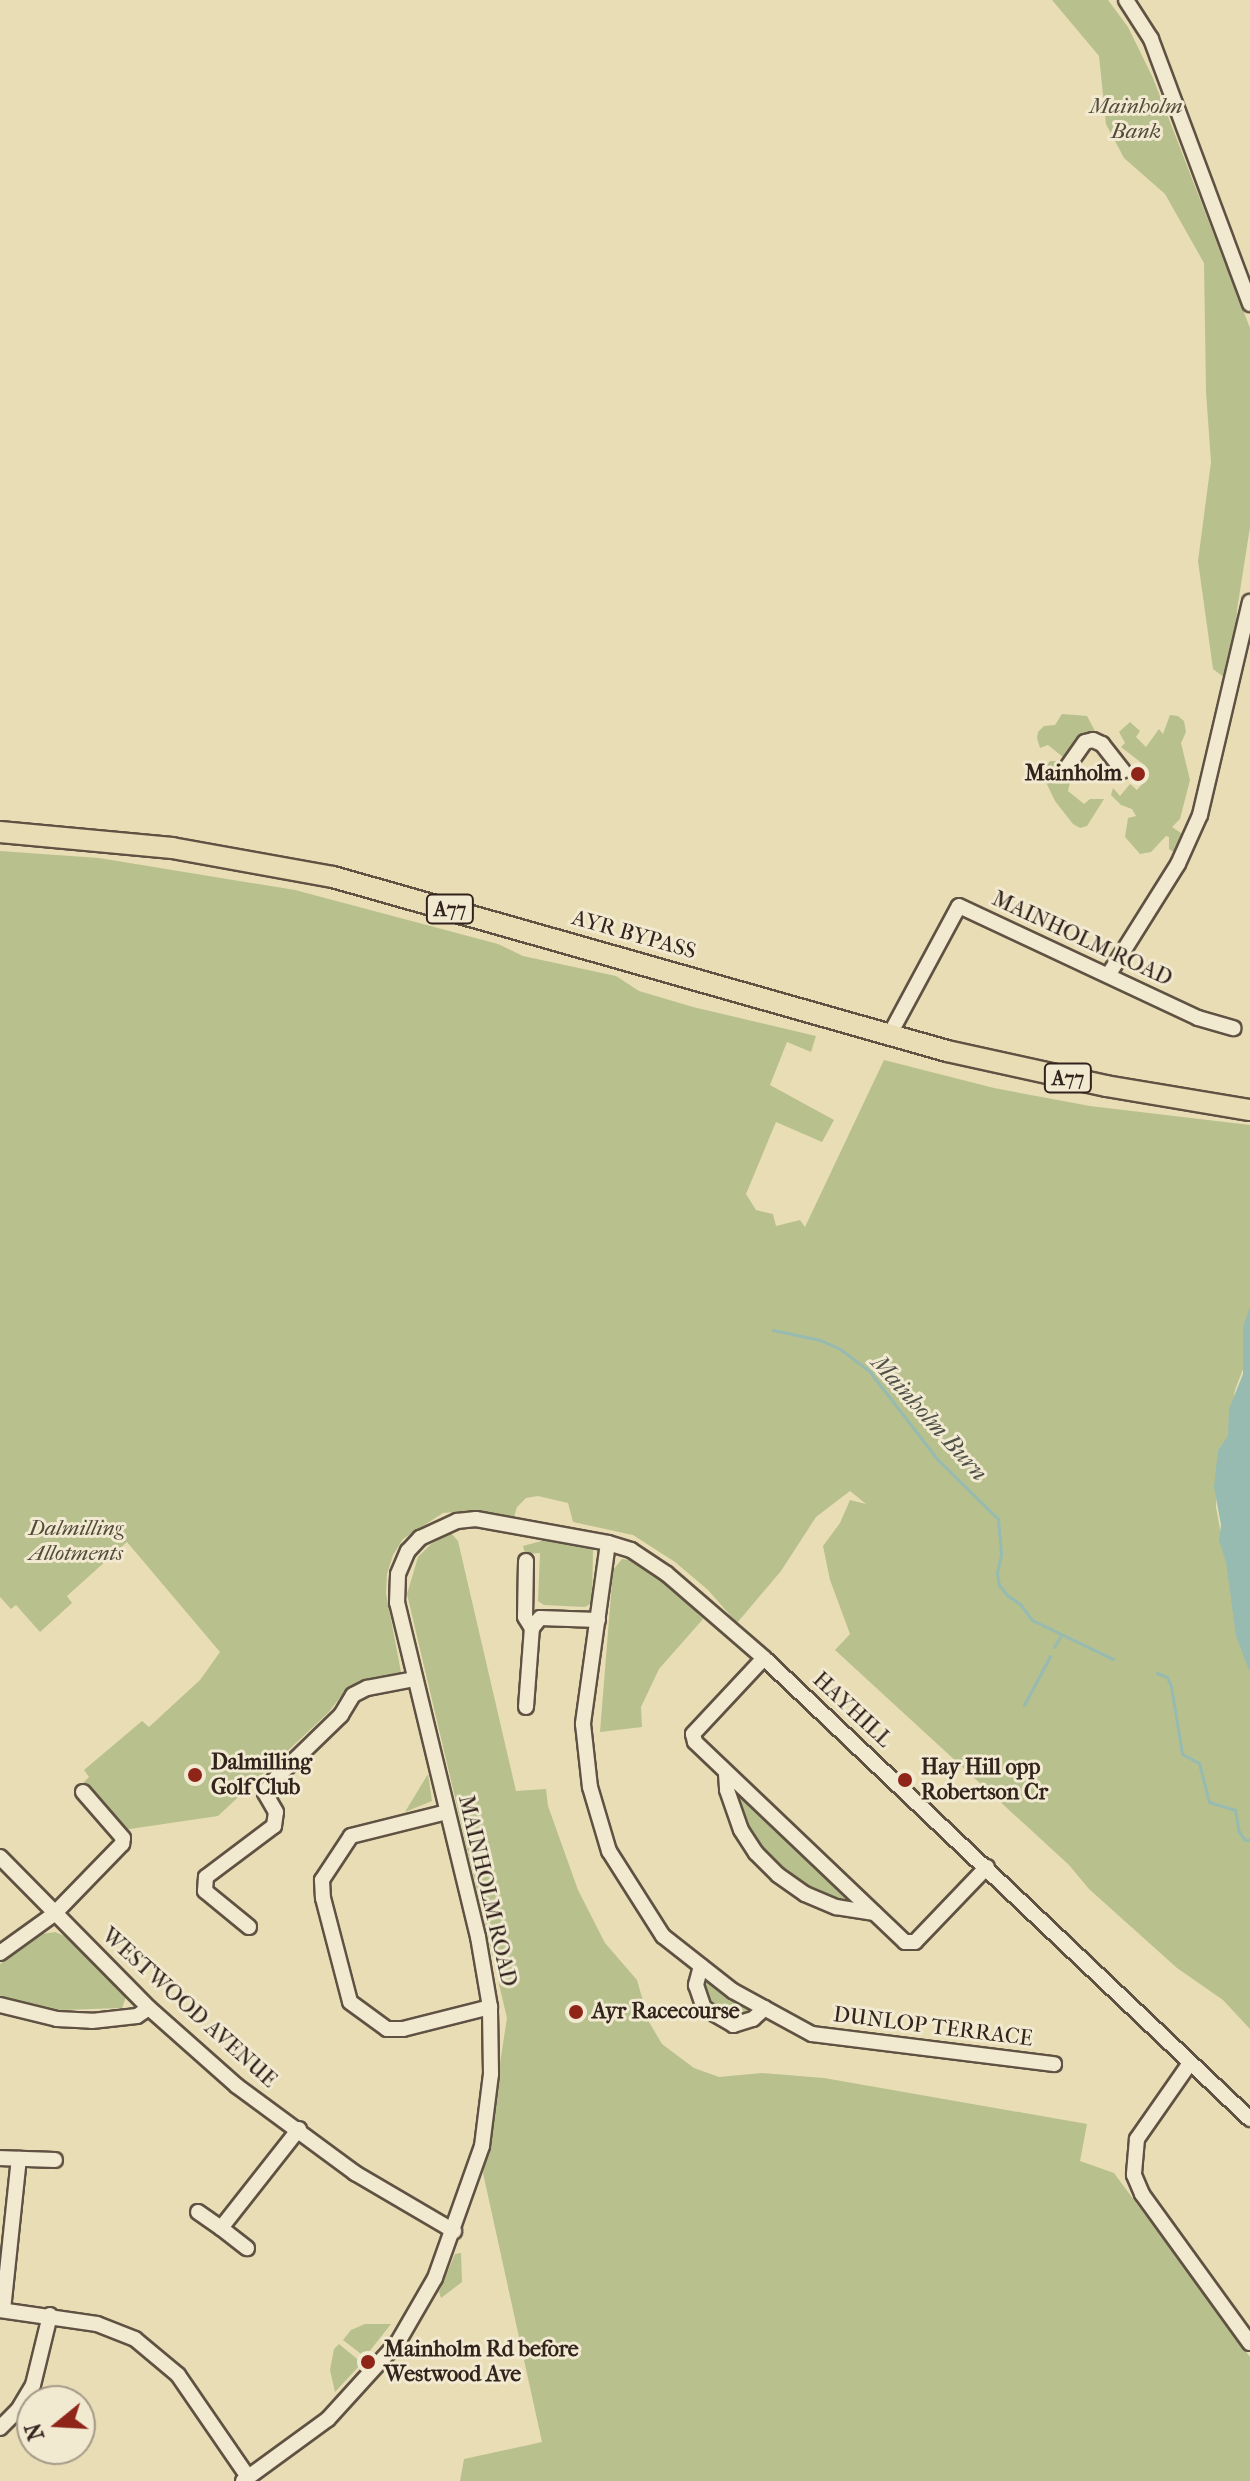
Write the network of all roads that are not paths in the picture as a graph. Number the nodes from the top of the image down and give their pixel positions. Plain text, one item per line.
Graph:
1 (1126, 0) edge
2 (1250, 304) edge
3 (1250, 602) edge
4 (1068, 766) dead end
5 (1123, 771) dead end
6 (0, 832) edge
7 (1109, 974) junction
8 (1234, 1028) dead end
9 (890, 1034) junction
10 (1250, 1110) edge
11 (434, 1530) joint
12 (608, 1543) junction
13 (526, 1561) dead end
14 (598, 1620) junction
15 (532, 1628) junction
16 (764, 1658) junction
17 (415, 1679) junction
18 (526, 1707) dead end
19 (726, 1774) junction
20 (83, 1792) dead end
21 (447, 1812) junction
22 (0, 1857) edge
23 (987, 1867) junction
24 (876, 1913) junction
25 (54, 1914) junction
26 (249, 1927) dead end
27 (0, 1953) edge
28 (701, 1966) junction
29 (0, 2005) edge
30 (490, 2007) junction
31 (149, 2008) junction
32 (765, 2008) junction
33 (1190, 2063) junction
34 (1054, 2064) dead end
35 (1250, 2119) edge
36 (299, 2129) junction
37 (0, 2158) edge
38 (19, 2159) junction
39 (55, 2160) dead end
40 (198, 2212) dead end
41 (221, 2228) junction
42 (454, 2231) junction
43 (247, 2248) dead end
44 (2, 2310) edge
45 (50, 2315) junction
46 (1250, 2343) edge
47 (0, 2428) edge
48 (246, 2479) edge

1 - 2 street
3 - 7 street
4 - 5 street
6 - 9 highway, AYR BYPASS / A77
7 - 8 street, MAINHOLM ROAD
7 - 9 street, MAINHOLM ROAD
9 - 10 highway, AYR BYPASS / A77
11 - 12 street, HAYHILL
11 - 17 street, MAINHOLM ROAD
12 - 14 street, DUNLOP TERRACE
12 - 16 street, HAYHILL
13 - 15 street
14 - 15 street
14 - 28 street, DUNLOP TERRACE
15 - 18 street
16 - 19 street
16 - 23 street, HAYHILL
17 - 21 street, MAINHOLM ROAD
17 - 26 street
19 - 24 street
19 - 24 street
20 - 25 street
21 - 30 street, MAINHOLM ROAD
21 - 30 street
22 - 25 street, WESTWOOD AVENUE
23 - 24 street
23 - 33 street, HAYHILL
25 - 27 street
25 - 31 street, WESTWOOD AVENUE
28 - 32 street, DUNLOP TERRACE
28 - 32 street
29 - 31 street
30 - 42 street, MAINHOLM ROAD
31 - 36 street, WESTWOOD AVENUE
32 - 34 street, DUNLOP TERRACE
33 - 35 street, HAYHILL
33 - 46 street
36 - 41 street
36 - 42 street, WESTWOOD AVENUE
37 - 38 street
38 - 39 street
38 - 44 street
40 - 41 street
41 - 43 street
42 - 48 street, MAINHOLM ROAD
44 - 45 street
45 - 47 street
45 - 48 street

